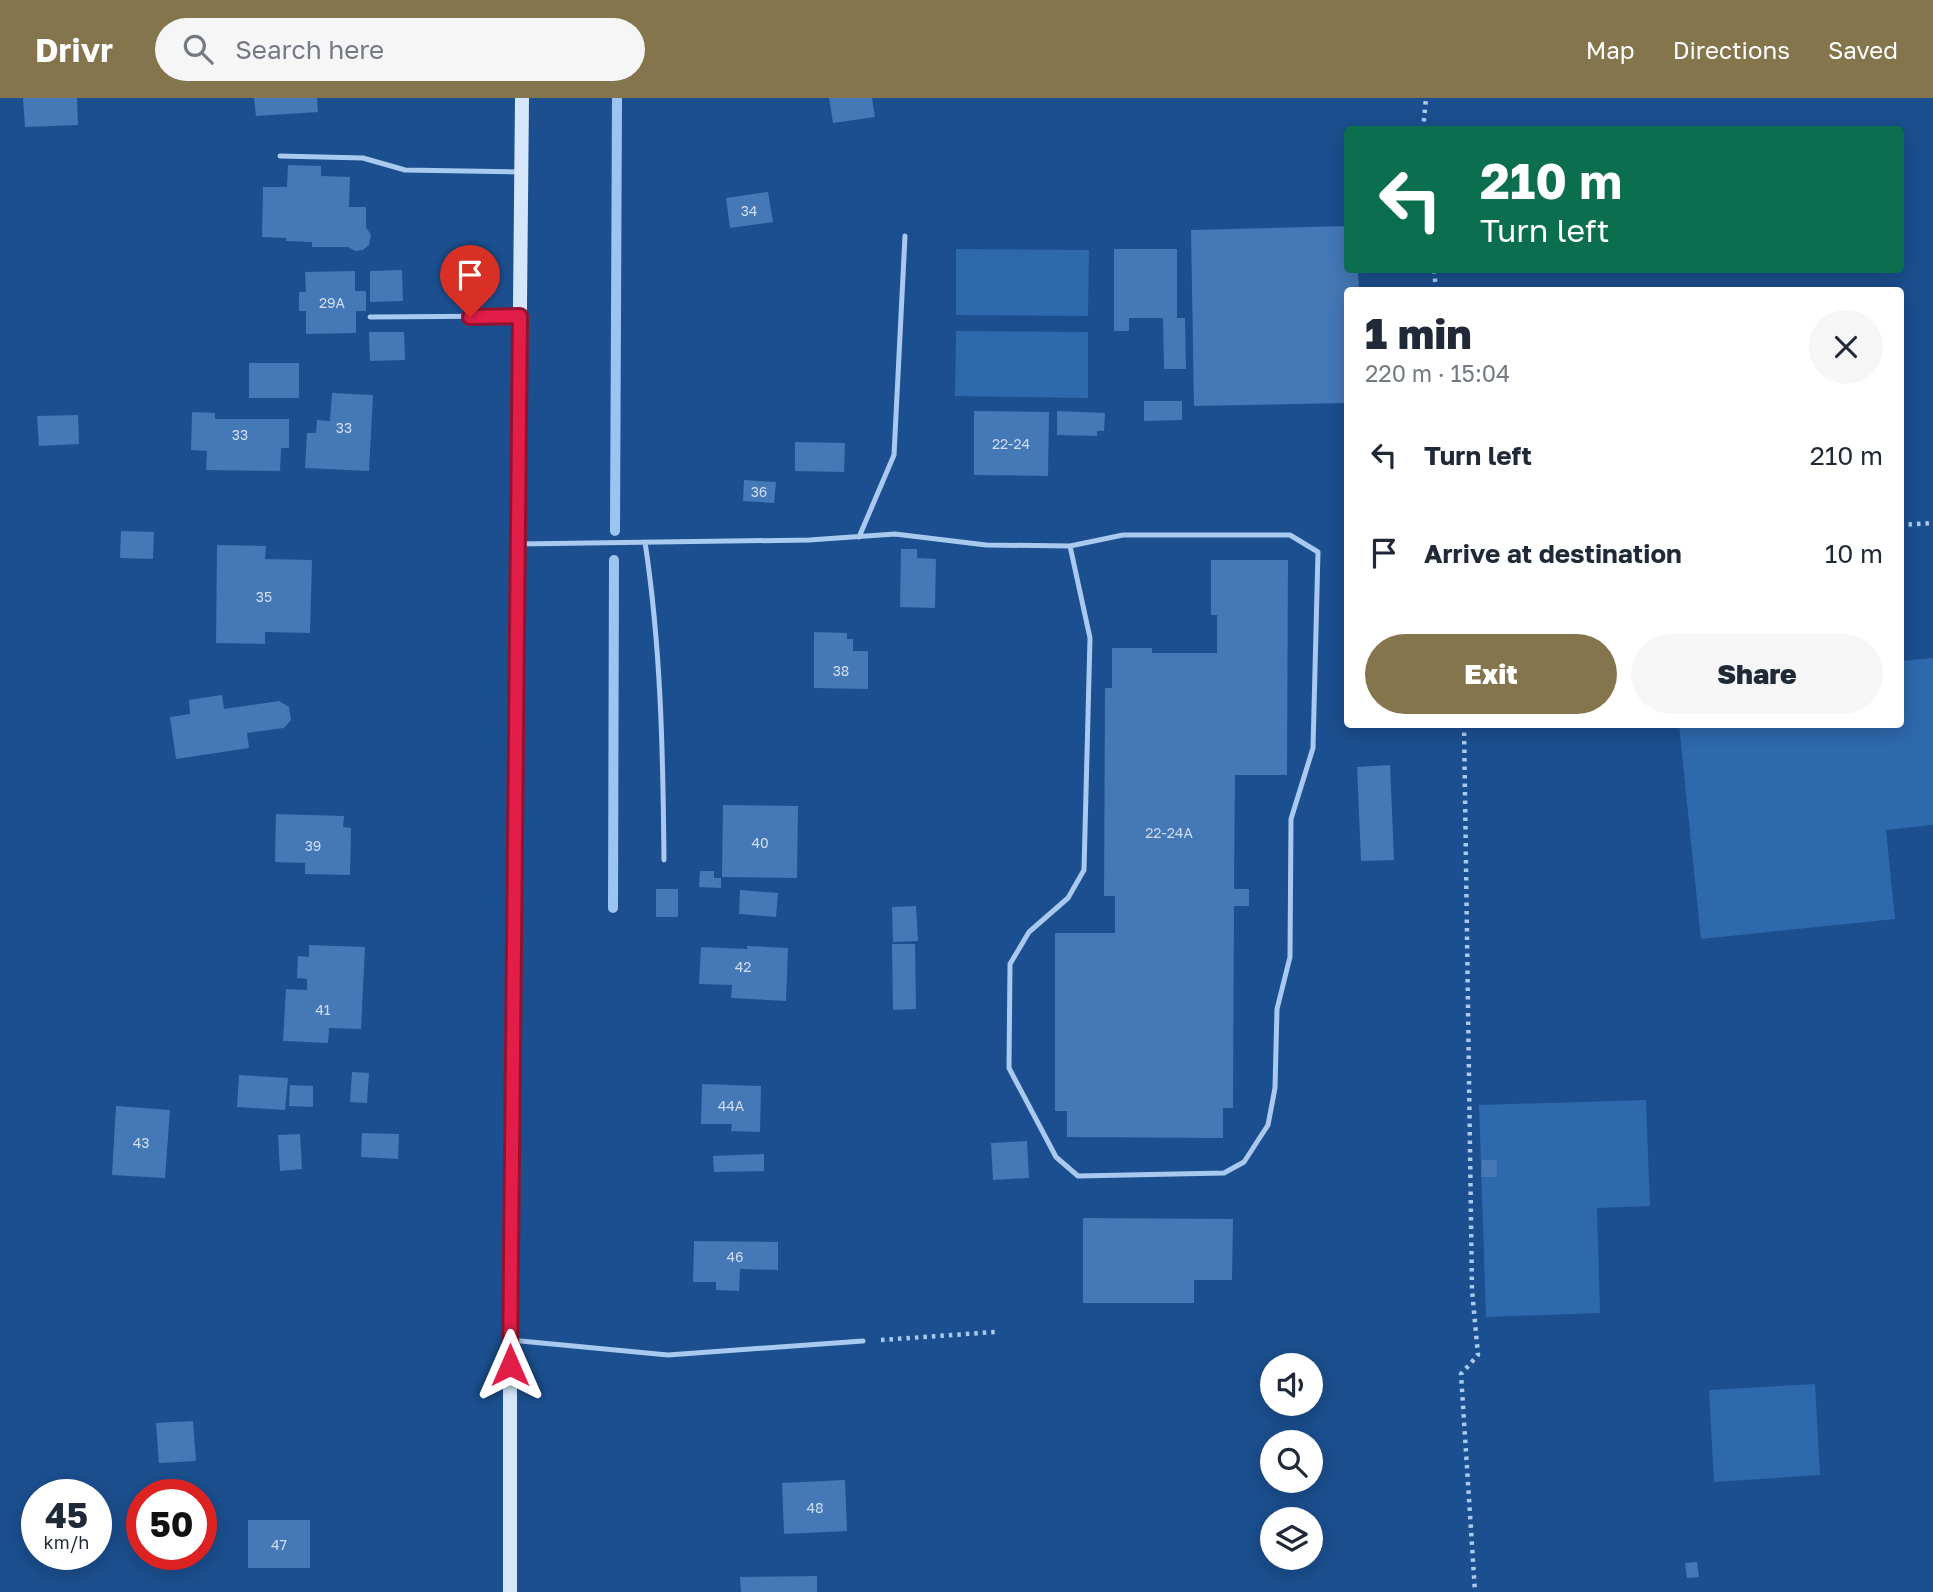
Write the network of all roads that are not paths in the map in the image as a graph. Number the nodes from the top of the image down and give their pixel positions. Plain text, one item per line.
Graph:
1 (522, 98) edge
2 (280, 156) dead end
3 (522, 172) junction
4 (905, 236) dead end
5 (520, 316) junction
6 (370, 317) dead end
7 (859, 537) junction
8 (645, 542) junction
9 (518, 544) junction
10 (1070, 546) junction
11 (664, 860) dead end
12 (510, 1340) junction
13 (863, 1341) road end
14 (510, 1592) edge

1 - 3 main road
2 - 3 lane
3 - 5 main road
4 - 7 lane
5 - 6 lane
5 - 9 main road
7 - 8 lane
7 - 10 lane
8 - 9 lane
8 - 11 lane
9 - 12 main road
10 - 10 lane
12 - 13 lane
12 - 14 main road

